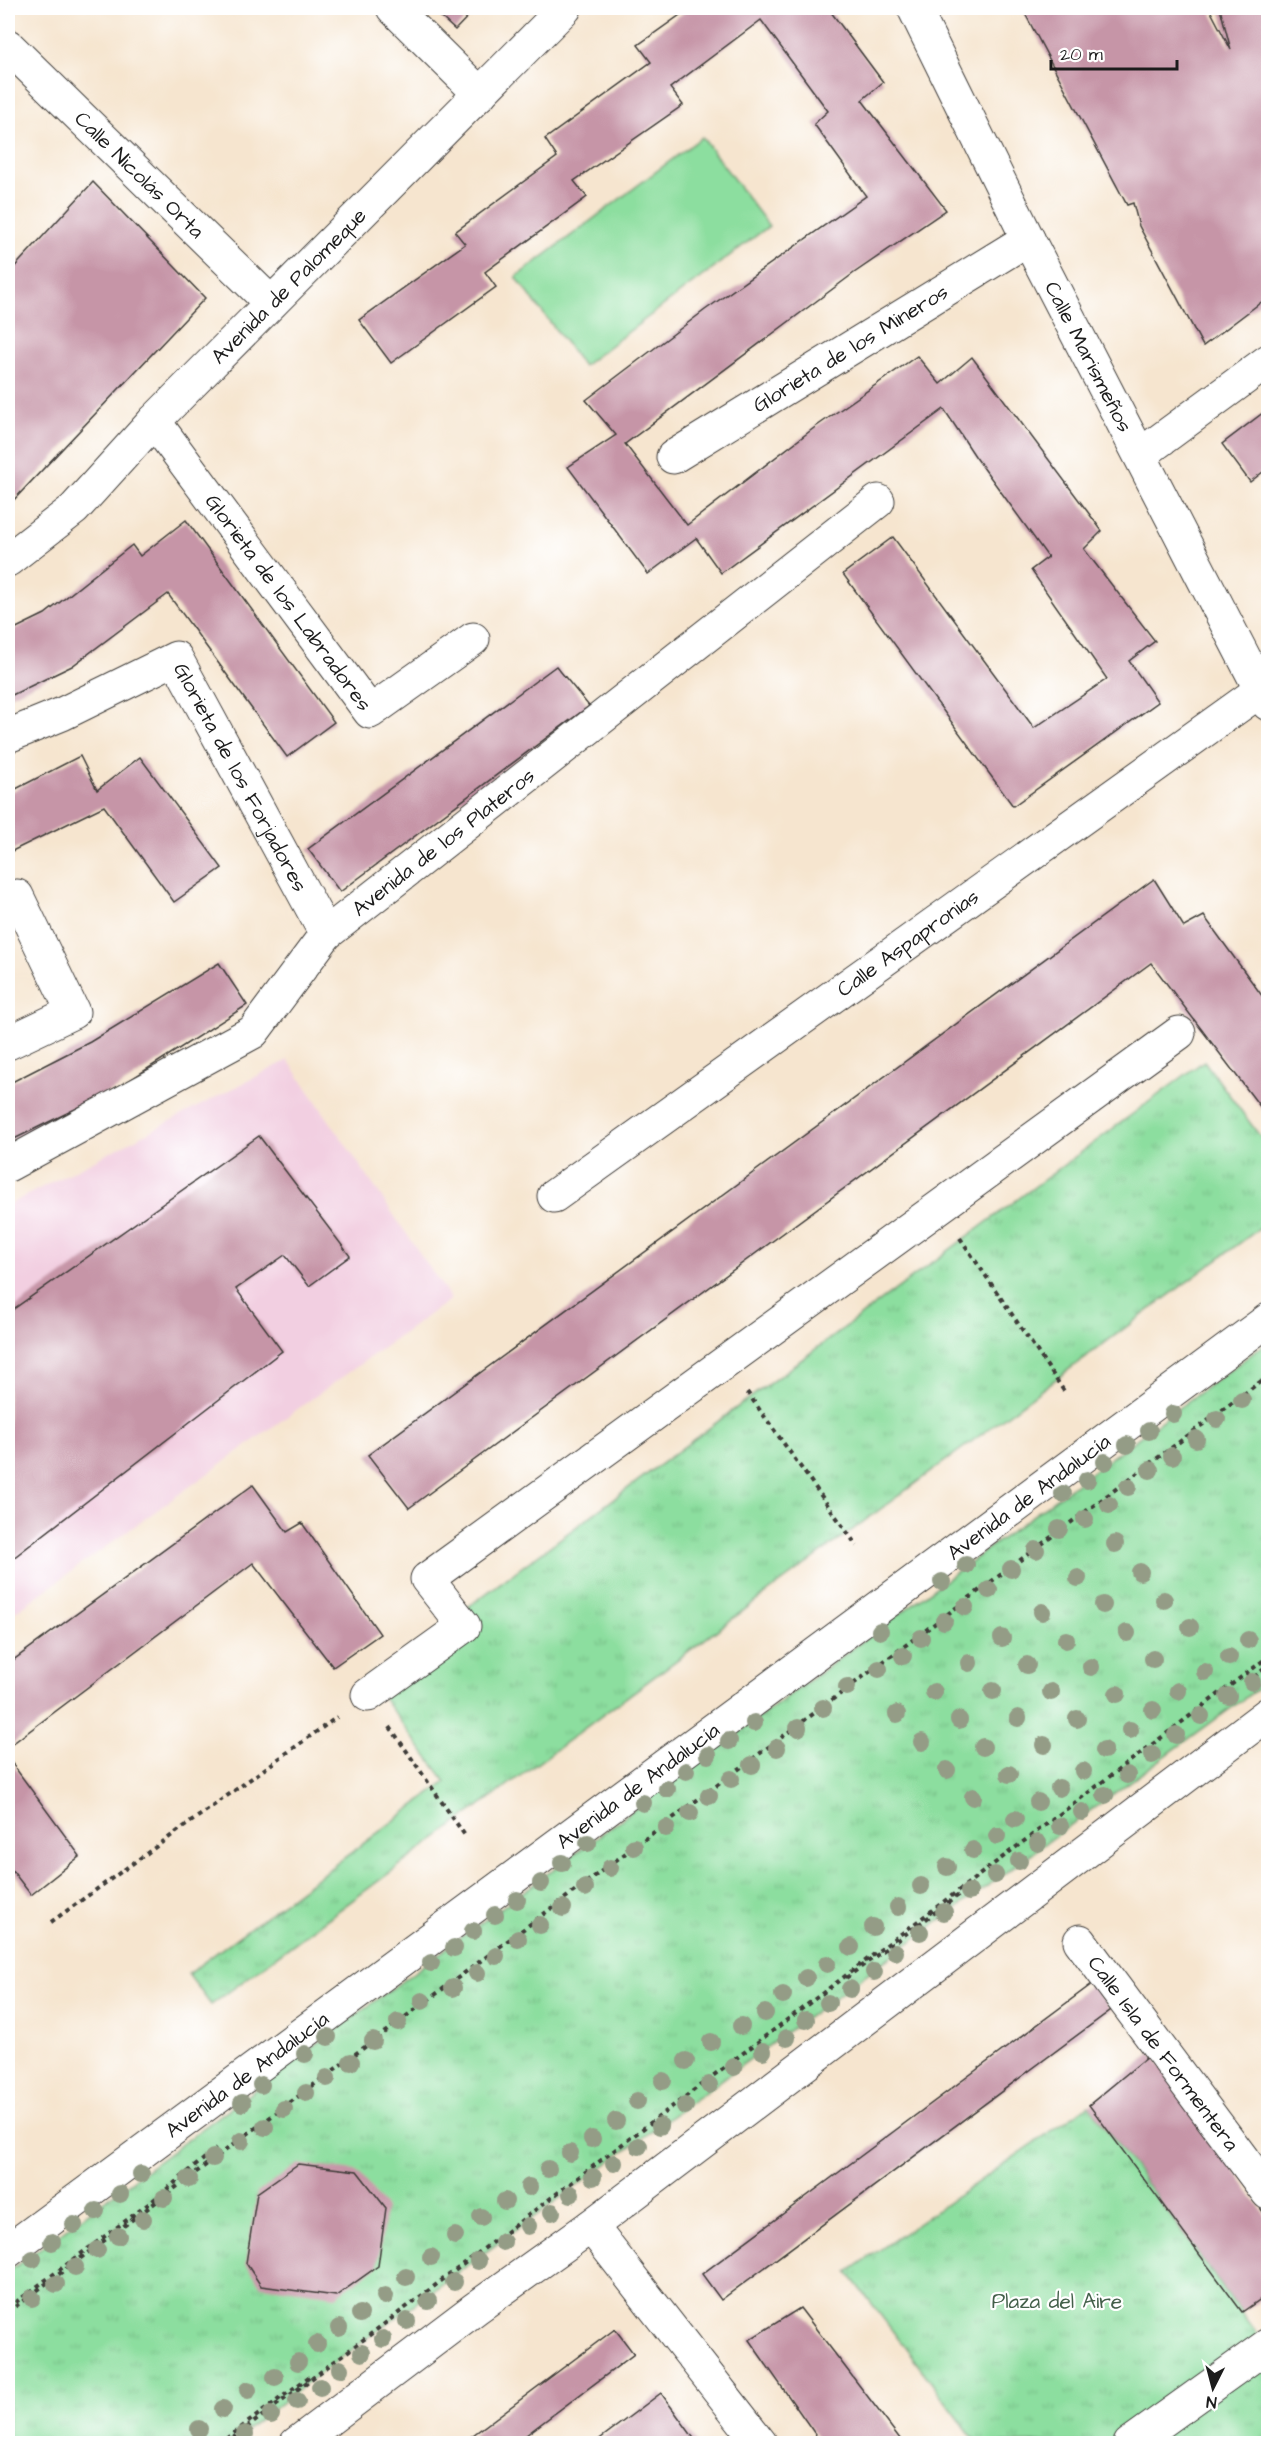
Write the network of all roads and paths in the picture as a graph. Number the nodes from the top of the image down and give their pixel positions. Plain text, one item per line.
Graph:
1 (393, 8) edge
2 (565, 8) edge
3 (914, 8) edge
4 (8, 46) edge
5 (480, 94) junction
6 (1028, 239) junction
7 (271, 303) junction
8 (1269, 361) edge
9 (154, 421) junction
10 (1140, 455) junction
11 (673, 457) dead end
12 (878, 501) dead end
13 (8, 560) edge
14 (473, 639) dead end
15 (1265, 697) edge
16 (8, 736) edge
17 (17, 896) dead end
18 (326, 934) junction
19 (1179, 1033) dead end
20 (8, 1042) edge
21 (8, 1165) edge
22 (554, 1196) dead end
23 (939, 1207) junction
24 (1269, 1320) edge
25 (726, 1362) junction
26 (1269, 1376) edge
27 (1064, 1391) dead end
28 (857, 1546) dead end
29 (1269, 1657) edge
30 (1269, 1666) edge
31 (1250, 1680) dead end
32 (368, 1695) junction
33 (1269, 1714) edge
34 (1173, 1736) dead end
35 (466, 1837) dead end
36 (51, 1922) dead end
37 (1080, 1941) dead end
38 (583, 2174) junction
39 (574, 2181) junction
40 (1269, 2193) edge
41 (591, 2226) junction
42 (8, 2251) edge
43 (8, 2312) edge
44 (1269, 2345) edge
45 (219, 2444) edge
46 (225, 2444) edge
47 (296, 2444) edge
48 (761, 2444) edge
49 (1130, 2444) edge

1 - 5 street
2 - 5 street, Avenida de Palomeque
3 - 6 street, Calle Marismeños
4 - 7 street, Calle Nicolás Orta
5 - 7 street, Avenida de Palomeque
6 - 10 street, Calle Marismeños
6 - 11 street, Glorieta de los Mineros
7 - 9 street, Avenida de Palomeque
8 - 10 street
9 - 13 street, Avenida de Palomeque
9 - 14 street, Glorieta de los Labradores
10 - 15 street, Calle Marismeños
12 - 18 street, Avenida de los Plateros
15 - 22 street, Calle Aspapronias
16 - 18 street, Glorieta de los Forjadores
17 - 20 street
18 - 21 street, Avenida de los Plateros
19 - 23 street
23 - 25 street
23 - 27 path
24 - 42 street, Avenida de Andalucía
25 - 28 path
25 - 32 street
26 - 43 path
29 - 38 path
30 - 31 path
32 - 35 path
32 - 36 path
33 - 41 street
34 - 38 path
37 - 40 street, Calle Isla de Formentera
38 - 39 path
39 - 45 path
39 - 46 path
41 - 47 street
41 - 48 street
44 - 49 street

